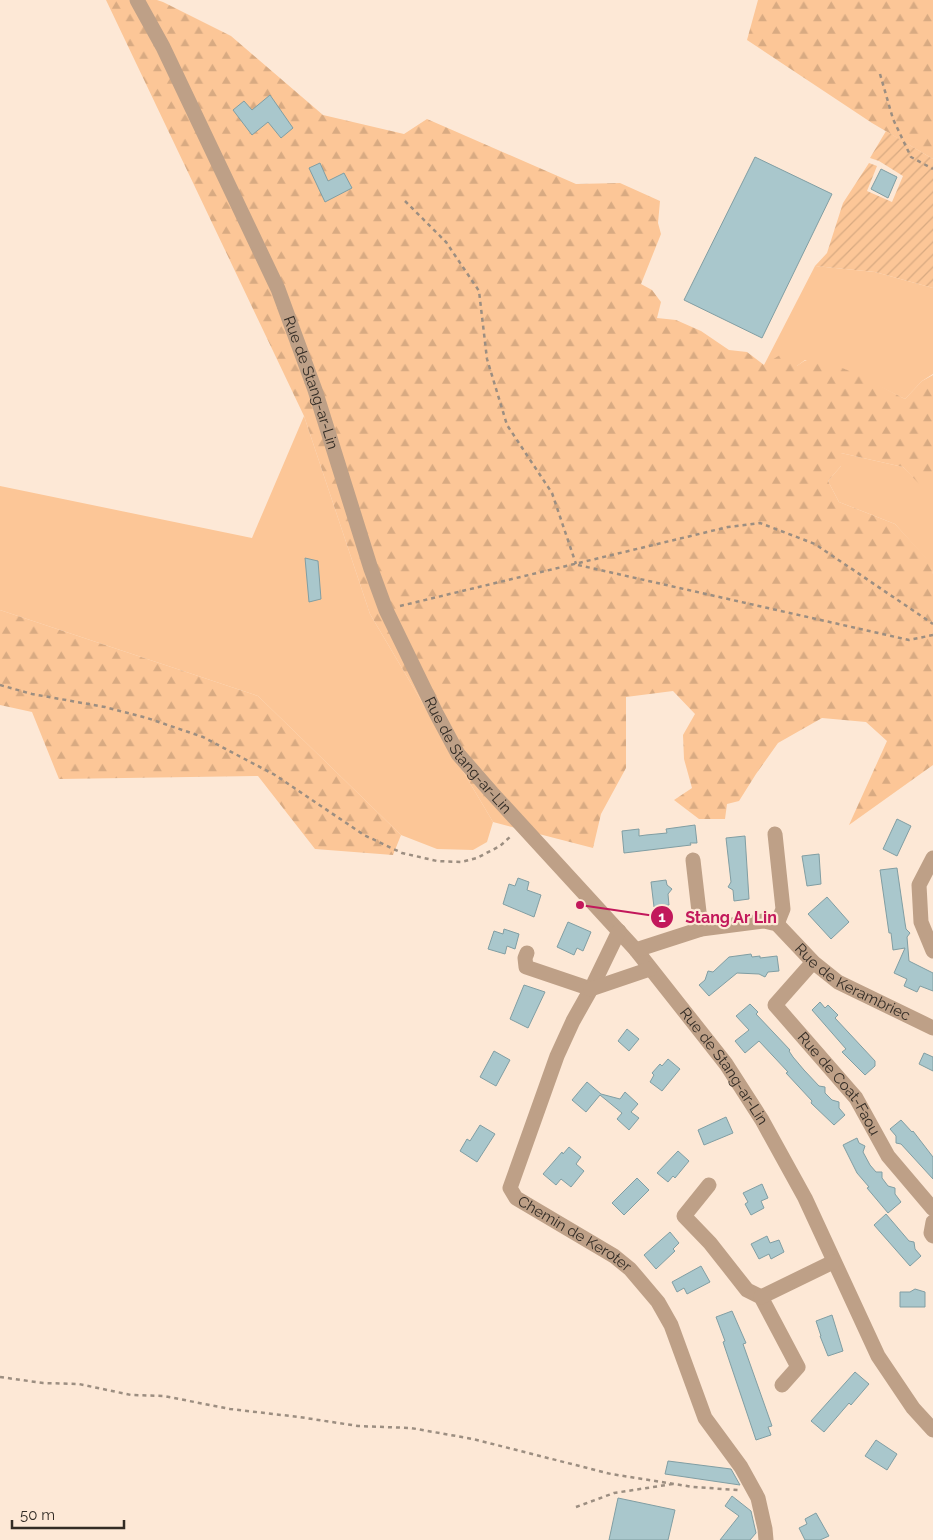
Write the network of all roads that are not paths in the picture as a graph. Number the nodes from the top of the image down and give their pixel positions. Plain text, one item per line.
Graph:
1 (137, 0) edge
2 (775, 834) dead end
3 (933, 858) edge
4 (692, 860) dead end
5 (777, 924) junction
6 (701, 928) junction
7 (619, 931) junction
8 (636, 950) junction
9 (933, 951) edge
10 (527, 953) dead end
11 (813, 962) junction
12 (650, 969) junction
13 (592, 989) junction
14 (933, 1028) edge
15 (708, 1185) dead end
16 (933, 1209) edge
17 (933, 1222) edge
18 (933, 1236) edge
19 (833, 1262) junction
20 (761, 1297) junction
21 (782, 1385) dead end
22 (933, 1430) edge
23 (766, 1540) edge

1 - 7 street, Rue de Stang-ar-Lin
2 - 5 street
3 - 9 street
4 - 6 street
5 - 6 street
5 - 11 street, Rue de Kerambriec
6 - 8 street
7 - 8 street, Rue de Stang-ar-Lin
7 - 13 street, Chemin de Keroter
8 - 12 street, Rue de Stang-ar-Lin
10 - 13 street
11 - 14 street, Rue de Kerambriec
11 - 16 street, Rue de Coat-Faou
12 - 13 street
12 - 19 street, Rue de Stang-ar-Lin
13 - 23 street, Chemin de Keroter
15 - 20 street
17 - 18 street
19 - 20 street
19 - 22 street, Rue de Stang-ar-Lin
20 - 21 street

